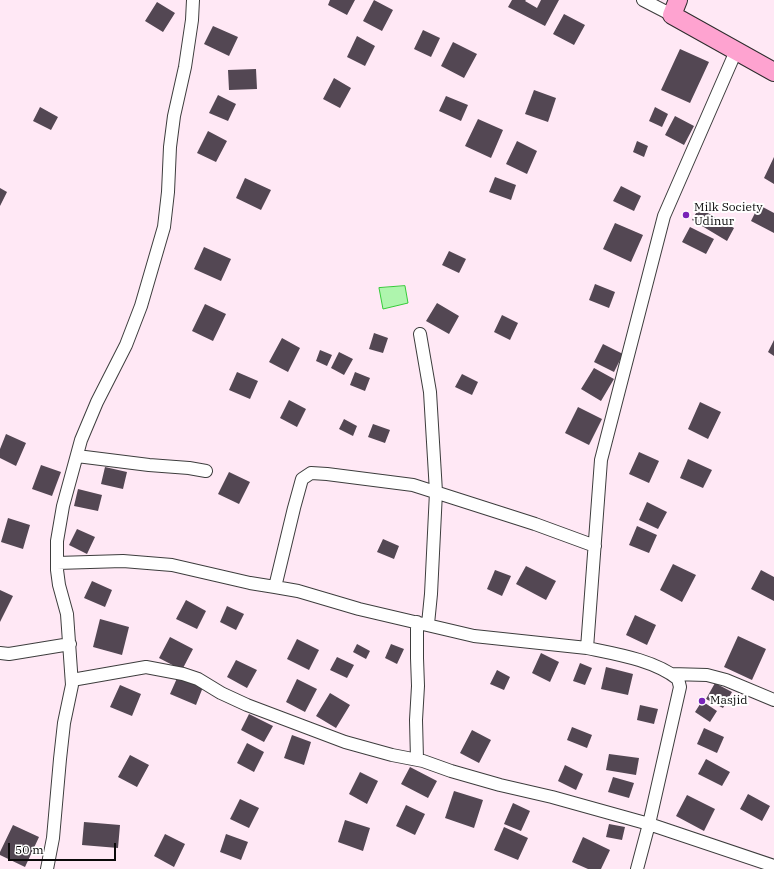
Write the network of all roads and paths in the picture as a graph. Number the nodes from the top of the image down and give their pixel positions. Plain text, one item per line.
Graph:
1 (194, 0) edge
2 (642, 0) edge
3 (675, 7) edge
4 (736, 51) junction
5 (774, 72) edge
6 (420, 334) dead end
7 (77, 456) junction
8 (206, 471) dead end
9 (436, 492) junction
10 (594, 546) junction
11 (57, 563) junction
12 (275, 587) junction
13 (423, 623) junction
14 (70, 644) junction
15 (587, 648) junction
16 (0, 654) edge
17 (671, 674) junction
18 (72, 680) junction
19 (774, 700) edge
20 (417, 759) junction
21 (650, 824) junction
22 (774, 866) edge
23 (47, 869) edge
24 (637, 869) edge

1 - 7 street
2 - 3 street
3 - 4 main road
4 - 5 main road
4 - 10 street
6 - 9 street
7 - 8 street
7 - 11 street
9 - 10 street
9 - 12 street
9 - 13 street
10 - 15 street
11 - 12 street
11 - 14 street
12 - 13 street
13 - 15 street
13 - 20 street
14 - 16 street
14 - 18 street
15 - 17 street
17 - 19 street
17 - 21 street
18 - 20 street
18 - 23 street
20 - 21 street
21 - 22 street
21 - 24 street

